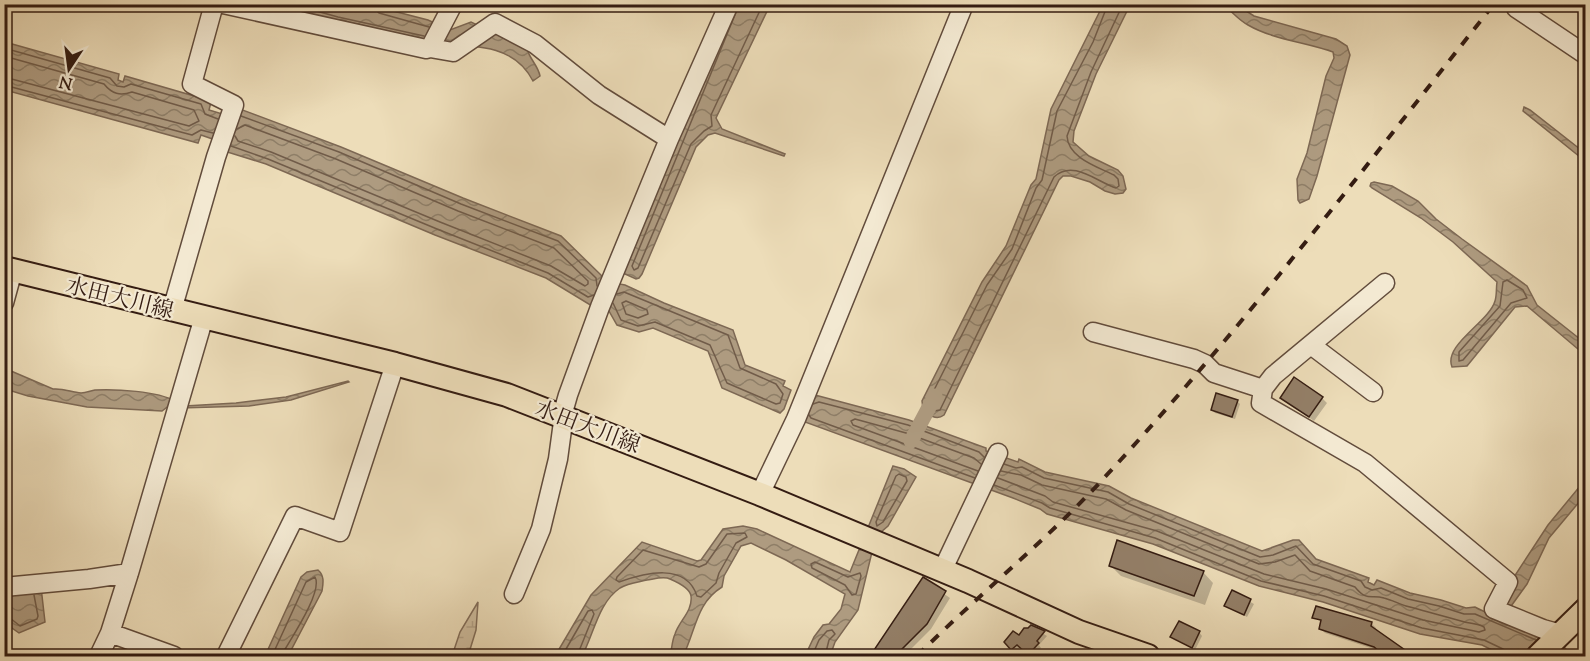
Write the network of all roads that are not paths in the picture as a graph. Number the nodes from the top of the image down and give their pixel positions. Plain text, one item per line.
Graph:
1 (214, 4) edge
2 (223, 4) edge
3 (729, 4) edge
4 (964, 4) edge
5 (1518, 4) edge
6 (453, 5) edge
7 (430, 48) junction
8 (1586, 55) edge
9 (669, 139) junction
10 (9, 269) edge
11 (1385, 283) dead end
12 (4, 303) edge
13 (172, 310) junction
14 (204, 317) junction
15 (1093, 332) dead end
16 (1311, 345) junction
17 (395, 364) junction
18 (1263, 389) junction
19 (1373, 392) dead end
20 (562, 416) junction
21 (998, 453) dead end
22 (760, 494) junction
23 (942, 571) junction
24 (129, 573) junction
25 (4, 586) edge
26 (514, 594) dead end
27 (1586, 609) edge
28 (110, 633) junction
29 (1558, 637) junction
30 (99, 657) edge
31 (174, 657) edge
32 (226, 657) edge
33 (1148, 657) edge
34 (1538, 657) edge

1 - 13 street
2 - 7 street
3 - 9 street
4 - 22 street
5 - 8 street
6 - 7 street
7 - 9 street
9 - 20 street
10 - 12 street
10 - 13 main road, 水田大川線
11 - 16 street
13 - 14 main road, 水田大川線
14 - 17 main road, 水田大川線
14 - 24 street
15 - 18 street
16 - 18 street
16 - 19 street
17 - 20 main road, 水田大川線
17 - 32 street
18 - 29 street
20 - 22 main road, 水田大川線
20 - 26 street
21 - 23 street
22 - 23 main road, 水田大川線
23 - 33 main road, 水田大川線
24 - 25 street
24 - 28 street
27 - 29 main road
28 - 30 street
28 - 31 street
29 - 34 main road

